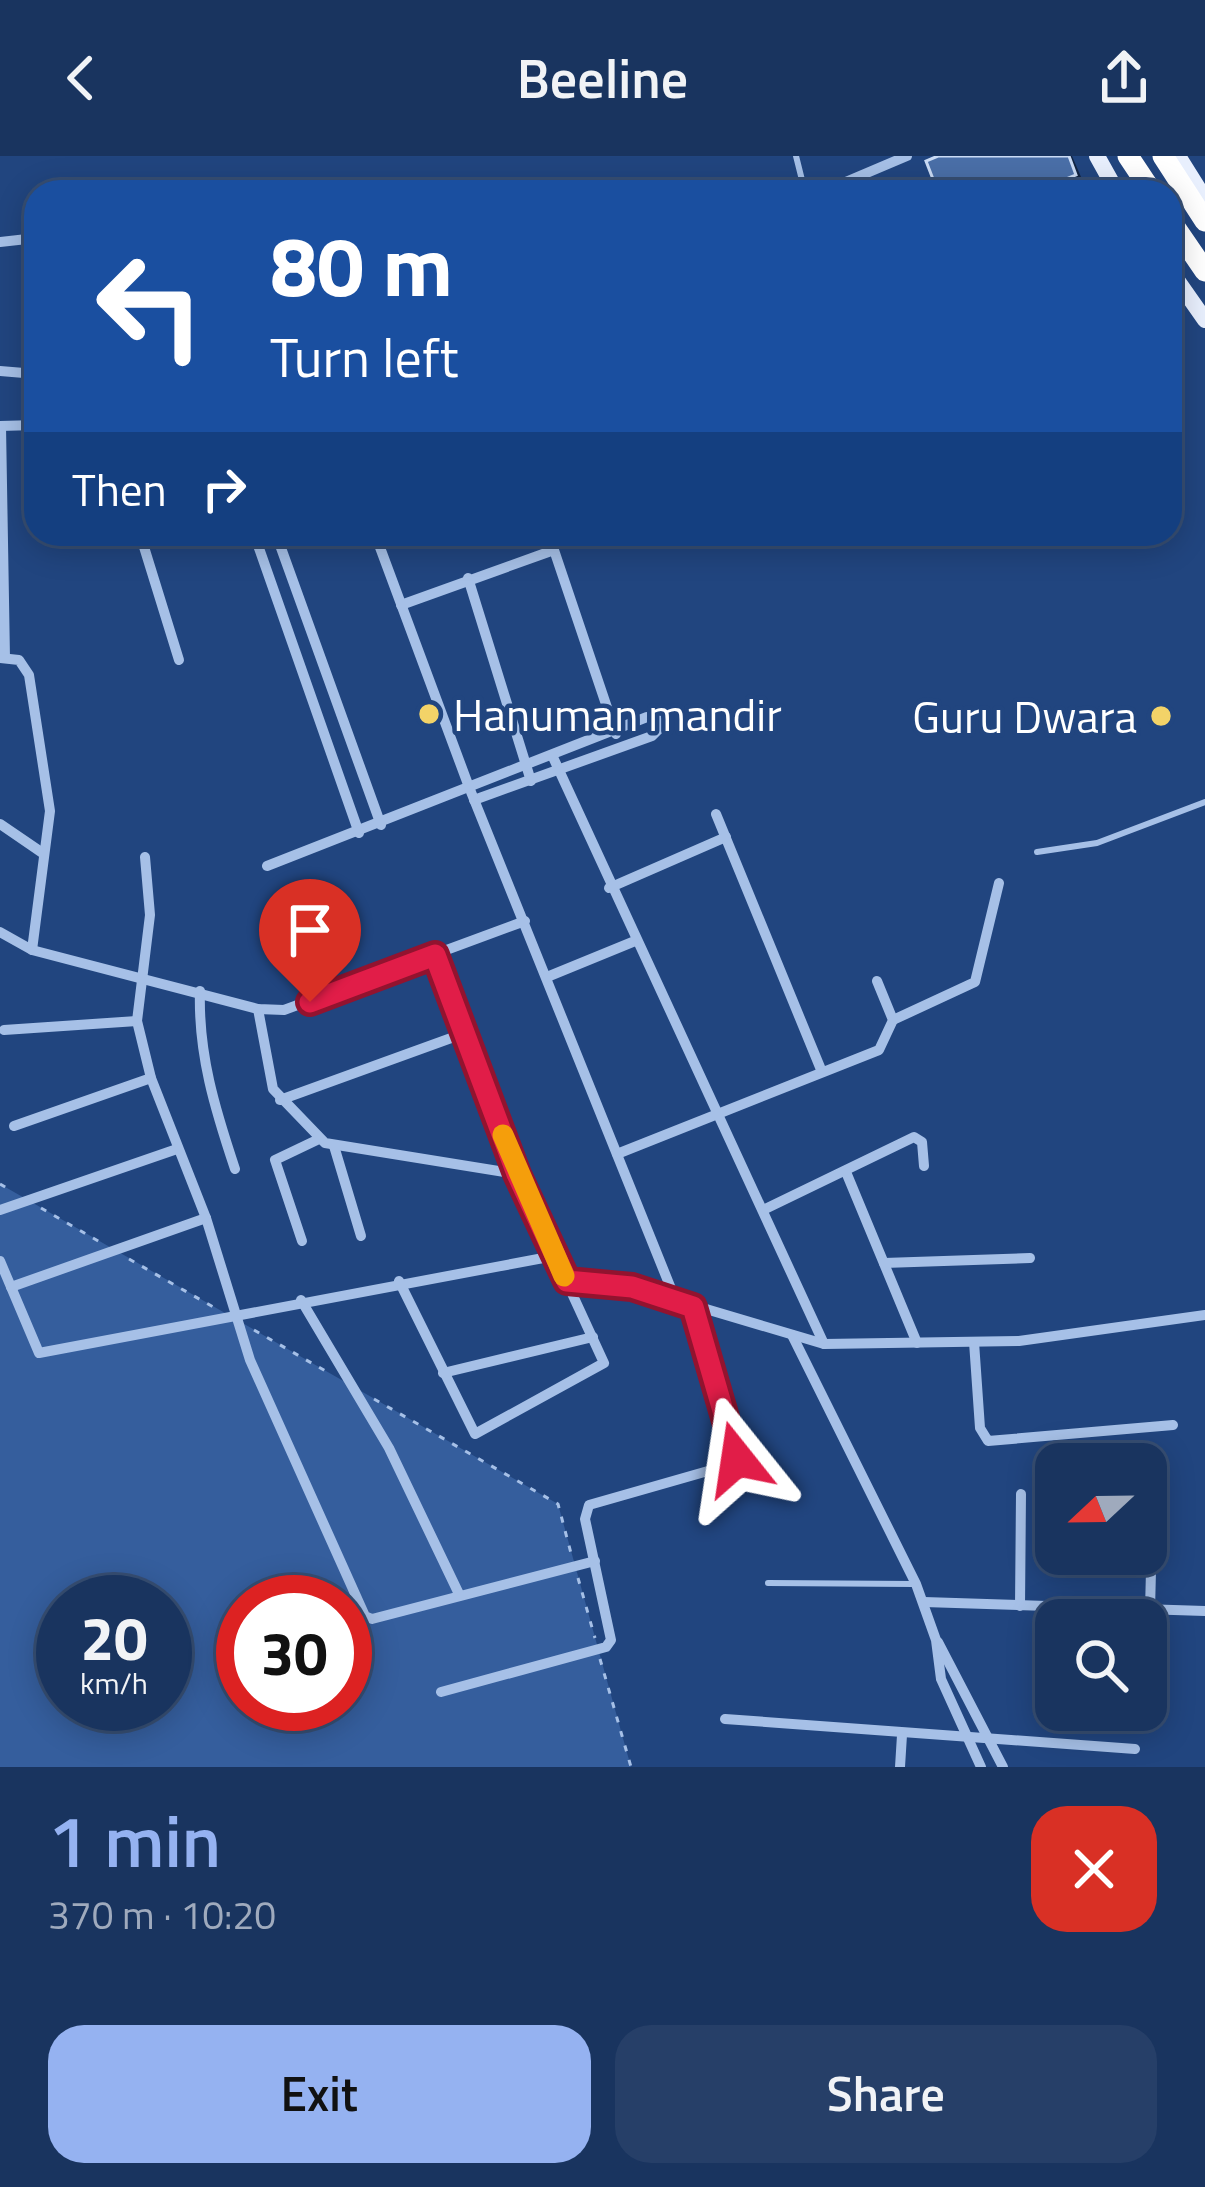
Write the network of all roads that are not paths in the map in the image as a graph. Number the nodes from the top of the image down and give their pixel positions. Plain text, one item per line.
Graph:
1 (907, 156) edge
2 (1180, 158) edge
3 (850, 180) edge
4 (1205, 199) edge
5 (1205, 221) edge
6 (1182, 237) edge
7 (1205, 271) edge
8 (1182, 287) edge
9 (1205, 320) edge
10 (1, 426) edge
11 (0, 459) edge
12 (144, 546) edge
13 (258, 546) edge
14 (280, 546) edge
15 (379, 546) edge
16 (468, 578) junction
17 (401, 605) junction
18 (3, 658) edge
19 (179, 660) dead end
20 (615, 732) junction
21 (621, 748) junction
22 (552, 754) junction
23 (525, 765) junction
24 (559, 771) junction
25 (531, 781) junction
26 (469, 787) junction
27 (475, 800) junction
28 (1205, 802) edge
29 (716, 814) dead end
30 (0, 824) edge
31 (381, 825) junction
32 (358, 833) junction
33 (727, 837) junction
34 (1037, 852) dead end
35 (44, 854) junction
36 (145, 857) dead end
37 (267, 866) dead end
38 (999, 884) dead end
39 (609, 888) junction
40 (525, 921) junction
41 (0, 932) edge
42 (635, 941) junction
43 (32, 950) junction
44 (435, 955) junction
45 (146, 976) junction
46 (548, 977) junction
47 (877, 981) dead end
48 (200, 991) junction
49 (258, 1009) junction
50 (893, 1020) junction
51 (137, 1021) junction
52 (4, 1030) dead end
53 (465, 1033) junction
54 (822, 1072) junction
55 (151, 1078) junction
56 (280, 1100) junction
57 (718, 1117) junction
58 (14, 1126) dead end
59 (319, 1139) junction
60 (334, 1146) junction
61 (177, 1149) junction
62 (617, 1154) junction
63 (924, 1166) dead end
64 (236, 1169) dead end
65 (846, 1172) junction
66 (517, 1174) junction
67 (0, 1210) edge
68 (763, 1210) junction
69 (206, 1218) junction
70 (362, 1236) dead end
71 (302, 1241) dead end
72 (554, 1256) junction
73 (1030, 1258) dead end
74 (0, 1262) edge
75 (884, 1263) junction
76 (399, 1281) junction
77 (567, 1281) junction
78 (10, 1287) junction
79 (302, 1300) junction
80 (676, 1301) junction
81 (693, 1307) junction
82 (238, 1313) junction
83 (1205, 1315) edge
84 (792, 1335) junction
85 (593, 1337) junction
86 (974, 1342) junction
87 (917, 1343) junction
88 (824, 1344) junction
89 (443, 1372) junction
90 (1173, 1425) dead end
91 (1021, 1494) dead end
92 (595, 1561) junction
93 (768, 1583) dead end
94 (916, 1584) junction
95 (459, 1594) junction
96 (924, 1603) junction
97 (1020, 1606) junction
98 (1035, 1606) edge
99 (1167, 1610) edge
100 (1205, 1611) edge
101 (936, 1640) junction
102 (441, 1692) dead end
103 (725, 1719) dead end
104 (902, 1735) junction
105 (967, 1738) junction
106 (990, 1740) junction
107 (1135, 1749) dead end
108 (900, 1767) edge
109 (980, 1767) edge
110 (1003, 1767) edge

1 - 3 street
2 - 4 main road
2 - 5 highway
6 - 7 highway
8 - 9 main road
10 - 11 street
11 - 18 street
12 - 19 street
13 - 32 street
14 - 31 street
15 - 17 street
16 - 17 street
16 - 20 street
16 - 23 street
17 - 26 street
18 - 35 street
20 - 21 street
20 - 21 street
20 - 22 street
21 - 24 street
22 - 23 street
22 - 24 street
23 - 25 street
23 - 26 street
24 - 25 street
24 - 39 street
25 - 27 street
26 - 27 street
26 - 31 street
27 - 40 street
28 - 34 lane
29 - 33 street
30 - 35 street
31 - 32 street
32 - 37 street
33 - 39 street
33 - 54 street
35 - 43 street
36 - 45 street
38 - 50 street
39 - 42 street
40 - 44 street
40 - 46 street
41 - 43 street
42 - 46 street
42 - 57 street
43 - 45 street
44 - 49 street
44 - 53 street
45 - 48 street
45 - 51 street
46 - 62 street
47 - 50 street
48 - 49 street
48 - 64 street
49 - 56 street
50 - 54 street
51 - 52 street
51 - 55 street
53 - 56 street
53 - 66 street
54 - 57 street
55 - 58 street
55 - 61 street
56 - 59 street
57 - 62 street
57 - 68 street
59 - 60 street
59 - 71 street
60 - 66 street
60 - 70 street
61 - 67 street
61 - 69 street
62 - 80 street
63 - 65 street
65 - 68 street
65 - 75 street
66 - 72 street
68 - 88 street
69 - 78 street
69 - 82 street
72 - 76 street
72 - 77 street
73 - 75 street
74 - 78 street
75 - 87 street
76 - 79 street
76 - 89 street
77 - 80 street
77 - 85 street
78 - 82 street
79 - 82 street
79 - 95 street
80 - 81 street
81 - 84 street
81 - 92 street
82 - 95 street
83 - 86 street
84 - 88 street
84 - 94 street
85 - 89 street
85 - 89 street
86 - 87 street
86 - 90 street
87 - 88 street
91 - 97 street
92 - 95 street
92 - 102 street
93 - 94 lane
94 - 96 street
96 - 97 street
96 - 101 street
97 - 98 street
99 - 100 street
101 - 105 street
101 - 106 street
103 - 104 street
104 - 105 street
104 - 108 street
105 - 106 street
105 - 109 street
106 - 107 street
106 - 110 street

